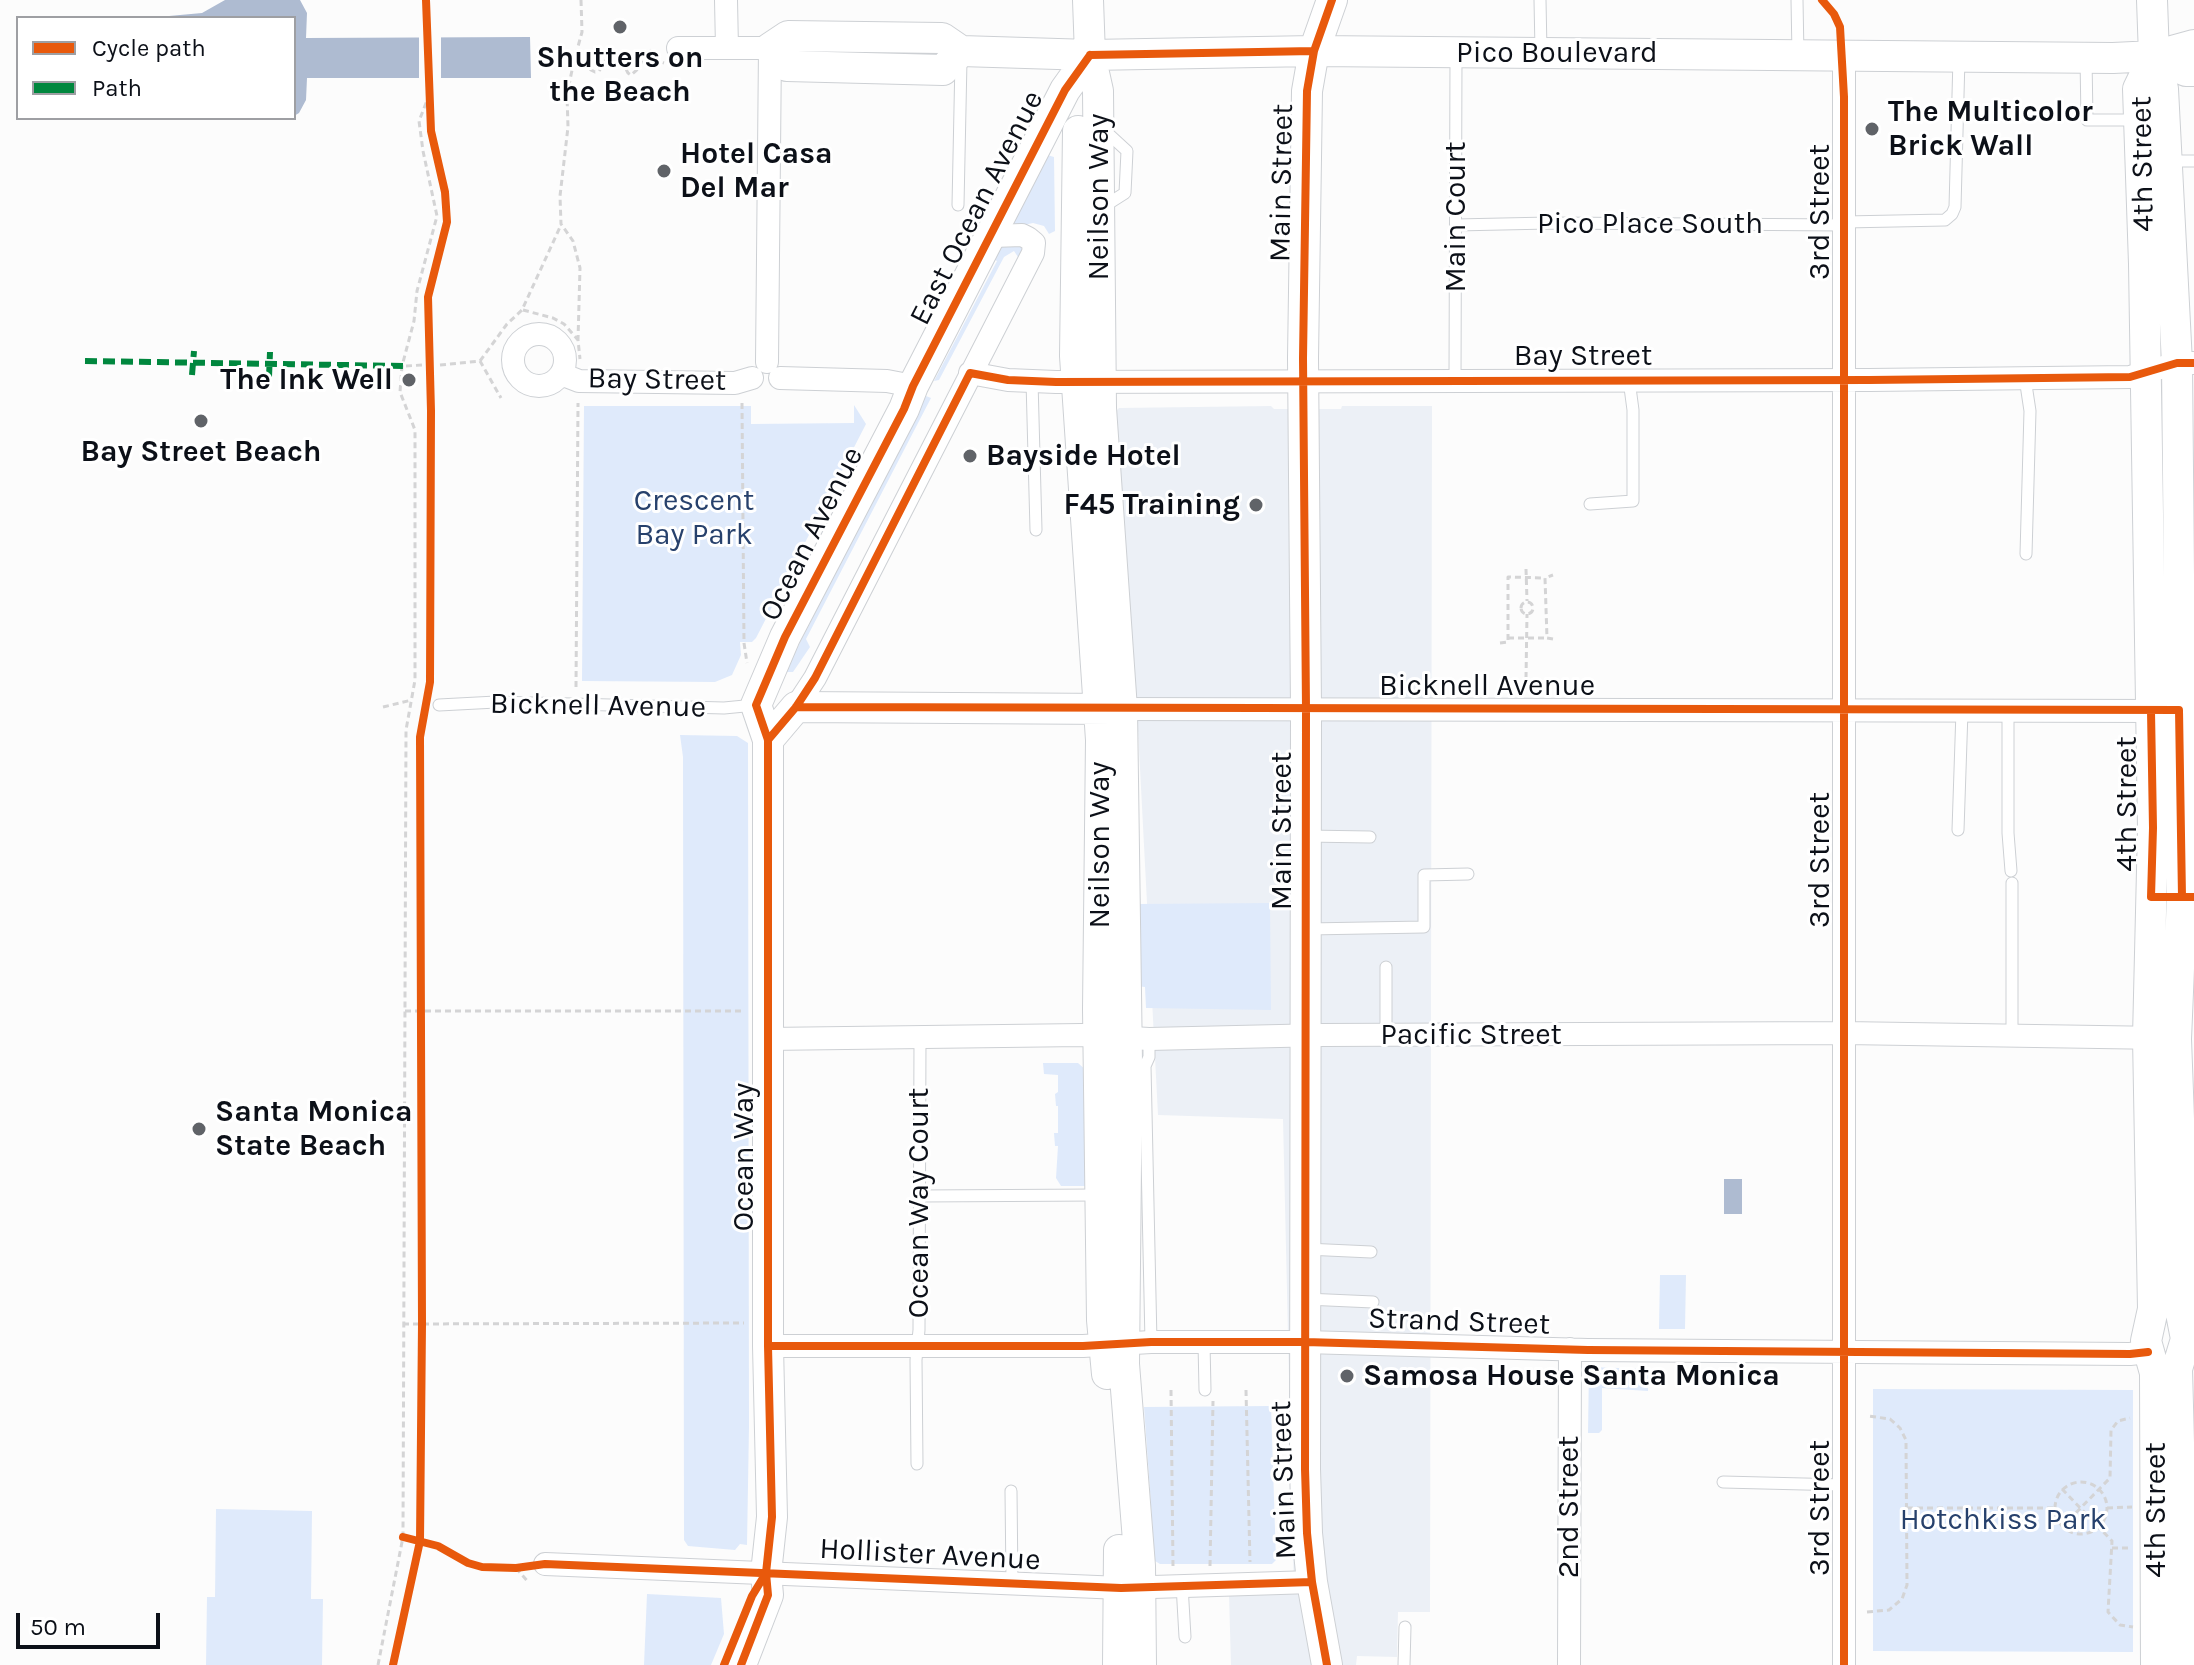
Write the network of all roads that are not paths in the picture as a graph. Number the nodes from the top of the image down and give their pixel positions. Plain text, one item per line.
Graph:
1 (726, 0) edge
2 (1088, 0) edge
3 (1332, 0) edge
4 (1540, 0) edge
5 (1797, 0) edge
6 (2152, 0) edge
7 (873, 37) junction
8 (2194, 45) edge
9 (678, 48) road end
10 (727, 48) junction
11 (770, 48) junction
12 (961, 51) junction
13 (1314, 51) junction
14 (1456, 53) junction
15 (1541, 53) junction
16 (1090, 55) junction
17 (1798, 55) junction
18 (1844, 56) junction
19 (2154, 56) junction
20 (2086, 57) junction
21 (1959, 58) junction
22 (872, 68) junction
23 (2194, 71) edge
24 (2139, 120) junction
25 (2181, 161) edge
26 (958, 205) dead end
27 (1845, 224) junction
28 (1456, 225) junction
29 (992, 236) junction
30 (2186, 363) edge
31 (571, 368) road end
32 (766, 373) junction
33 (970, 373) junction
34 (2146, 373) junction
35 (2025, 378) junction
36 (1455, 380) junction
37 (1629, 380) junction
38 (1844, 380) junction
39 (1032, 381) junction
40 (1088, 381) junction
41 (1303, 381) junction
42 (913, 386) junction
43 (1590, 504) dead end
44 (1036, 530) dead end
45 (2026, 554) dead end
46 (439, 705) dead end
47 (756, 705) junction
48 (796, 707) junction
49 (1111, 709) junction
50 (1306, 709) junction
51 (1844, 711) junction
52 (1962, 711) junction
53 (2008, 711) junction
54 (2175, 711) edge
55 (768, 740) junction
56 (1958, 830) dead end
57 (1306, 836) junction
58 (1370, 837) dead end
59 (1468, 874) dead end
60 (2151, 897) junction
61 (2188, 897) edge
62 (1306, 929) junction
63 (1386, 967) dead end
64 (1845, 1033) junction
65 (1305, 1035) junction
66 (1386, 1035) junction
67 (2012, 1035) junction
68 (920, 1037) junction
69 (1122, 1037) junction
70 (2162, 1038) junction
71 (767, 1039) junction
72 (1100, 1195) junction
73 (919, 1196) junction
74 (1305, 1249) junction
75 (1371, 1252) dead end
76 (2186, 1282) edge
77 (1305, 1299) junction
78 (1373, 1302) dead end
79 (1305, 1342) junction
80 (1204, 1343) junction
81 (2170, 1343) edge
82 (916, 1344) junction
83 (1123, 1344) junction
84 (768, 1346) junction
85 (1570, 1349) junction
86 (1844, 1350) junction
87 (1209, 1394) road end
88 (917, 1464) dead end
89 (1723, 1482) dead end
90 (1844, 1485) junction
91 (1011, 1491) dead end
92 (545, 1564) road end
93 (766, 1573) junction
94 (1178, 1577) junction
95 (1312, 1582) junction
96 (1012, 1583) junction
97 (1131, 1587) junction
98 (1405, 1627) dead end
99 (1185, 1637) dead end
100 (2175, 1661) edge
101 (724, 1665) edge
102 (741, 1665) edge
103 (1118, 1665) edge
104 (1141, 1665) edge
105 (1327, 1665) edge
106 (1404, 1665) edge
107 (1569, 1665) edge
108 (1844, 1665) edge

1 - 10 street
2 - 16 street
3 - 13 street, Main Street
4 - 15 lane
5 - 17 lane
6 - 19 street, 4th Street
7 - 11 street, Pico Boulevard
7 - 12 street, Pico Boulevard
7 - 22 street
8 - 19 street, Pico Boulevard
9 - 10 street, Pico Boulevard
10 - 11 street, Pico Boulevard
11 - 22 street, Pico Boulevard
11 - 32 street
12 - 16 street, Pico Boulevard
12 - 22 street, Pico Boulevard
12 - 26 lane
13 - 14 street, Pico Boulevard
13 - 16 street, Pico Boulevard
13 - 41 street, Main Street
14 - 15 street, Pico Boulevard
14 - 28 lane, Main Court
15 - 17 street, Pico Boulevard
16 - 29 street, East Ocean Avenue
16 - 40 street, Neilson Way
16 - 40 street, Neilson Way
17 - 18 street, Pico Boulevard
18 - 21 street, Pico Boulevard
18 - 27 street, 3rd Street
19 - 20 street, Pico Boulevard
19 - 23 street, Pico Boulevard
19 - 24 street, 4th Street
19 - 25 street, 4th Street
20 - 21 street, Pico Boulevard
20 - 24 lane
21 - 27 lane, Pico Place South
24 - 34 street, 4th Street
25 - 30 street, 4th Street
27 - 28 lane, Pico Place South
27 - 38 street, 3rd Street
28 - 36 lane, Main Court
29 - 33 street
29 - 42 street, East Ocean Avenue
30 - 34 street, Bay Street
30 - 54 street, 4th Street
31 - 32 street, Bay Street
32 - 42 street, Bay Street
33 - 39 street, Bay Street
33 - 48 street
34 - 35 street, Bay Street
34 - 54 street, 4th Street
35 - 38 street, Bay Street
35 - 45 lane
36 - 37 street, Bay Street
36 - 41 street, Bay Street
37 - 38 street, Bay Street
37 - 43 lane
38 - 51 street, 3rd Street
39 - 40 street, Bay Street
39 - 44 lane
40 - 41 street, Bay Street
40 - 49 street, Neilson Way
41 - 50 street, Main Street
42 - 47 street, Ocean Avenue
46 - 47 lane, Bicknell Avenue
47 - 55 street, Ocean Way
48 - 49 street, Bicknell Avenue
48 - 55 street
49 - 50 street, Bicknell Avenue
49 - 69 street, Neilson Way
50 - 51 street, Bicknell Avenue
50 - 57 street, Main Street
51 - 52 street, Bicknell Avenue
51 - 64 street, 3rd Street
52 - 53 street, Bicknell Avenue
52 - 56 lane
53 - 54 street, Bicknell Avenue
53 - 67 lane
54 - 60 street, 4th Street
54 - 61 street, 4th Street
55 - 71 street, Ocean Way
57 - 58 lane
57 - 62 street, Main Street
59 - 62 lane
60 - 61 street
60 - 70 street, 4th Street
61 - 70 street, 4th Street
62 - 65 street, Main Street
63 - 66 lane
64 - 66 street, Pacific Street
64 - 67 street, Pacific Street
64 - 86 street, 3rd Street
65 - 66 street, Pacific Street
65 - 69 street, Pacific Street
65 - 74 street, Main Street
67 - 70 street, Pacific Street
68 - 69 street, Pacific Street
68 - 71 street, Pacific Street
68 - 73 lane, Ocean Way Court
69 - 72 street, Neilson Way
69 - 83 street, Neilson Way
70 - 76 street, 4th Street
70 - 81 street, 4th Street
71 - 84 street, Ocean Way
72 - 73 lane
72 - 83 street, Neilson Way
73 - 82 lane, Ocean Way Court
74 - 75 lane
74 - 77 street, Main Street
76 - 81 street, 4th Street
77 - 78 lane
77 - 79 street, Main Street
79 - 80 street, Strand Street
79 - 85 street, Strand Street
79 - 95 street, Main Street
80 - 83 street, Strand Street
80 - 87 lane
81 - 86 street, Strand Street
81 - 100 street, 4th Street
82 - 83 street, Strand Street
82 - 84 street, Strand Street
82 - 88 lane, Ocean Way Court
83 - 97 street, Neilson Way
84 - 93 street, Ocean Way
85 - 86 street, Strand Street
85 - 107 street, 2nd Street
86 - 90 street, 3rd Street
89 - 90 lane
90 - 108 street, 3rd Street
91 - 96 lane
92 - 93 street, Hollister Avenue
93 - 96 street, Hollister Avenue
93 - 101 street
93 - 102 street, Ocean Way
94 - 95 street, Hollister Avenue
94 - 97 street, Hollister Avenue
94 - 99 lane
95 - 105 street, Main Street
96 - 97 street, Hollister Avenue
97 - 103 street, Neilson Way
97 - 104 street, Neilson Way
98 - 106 lane

